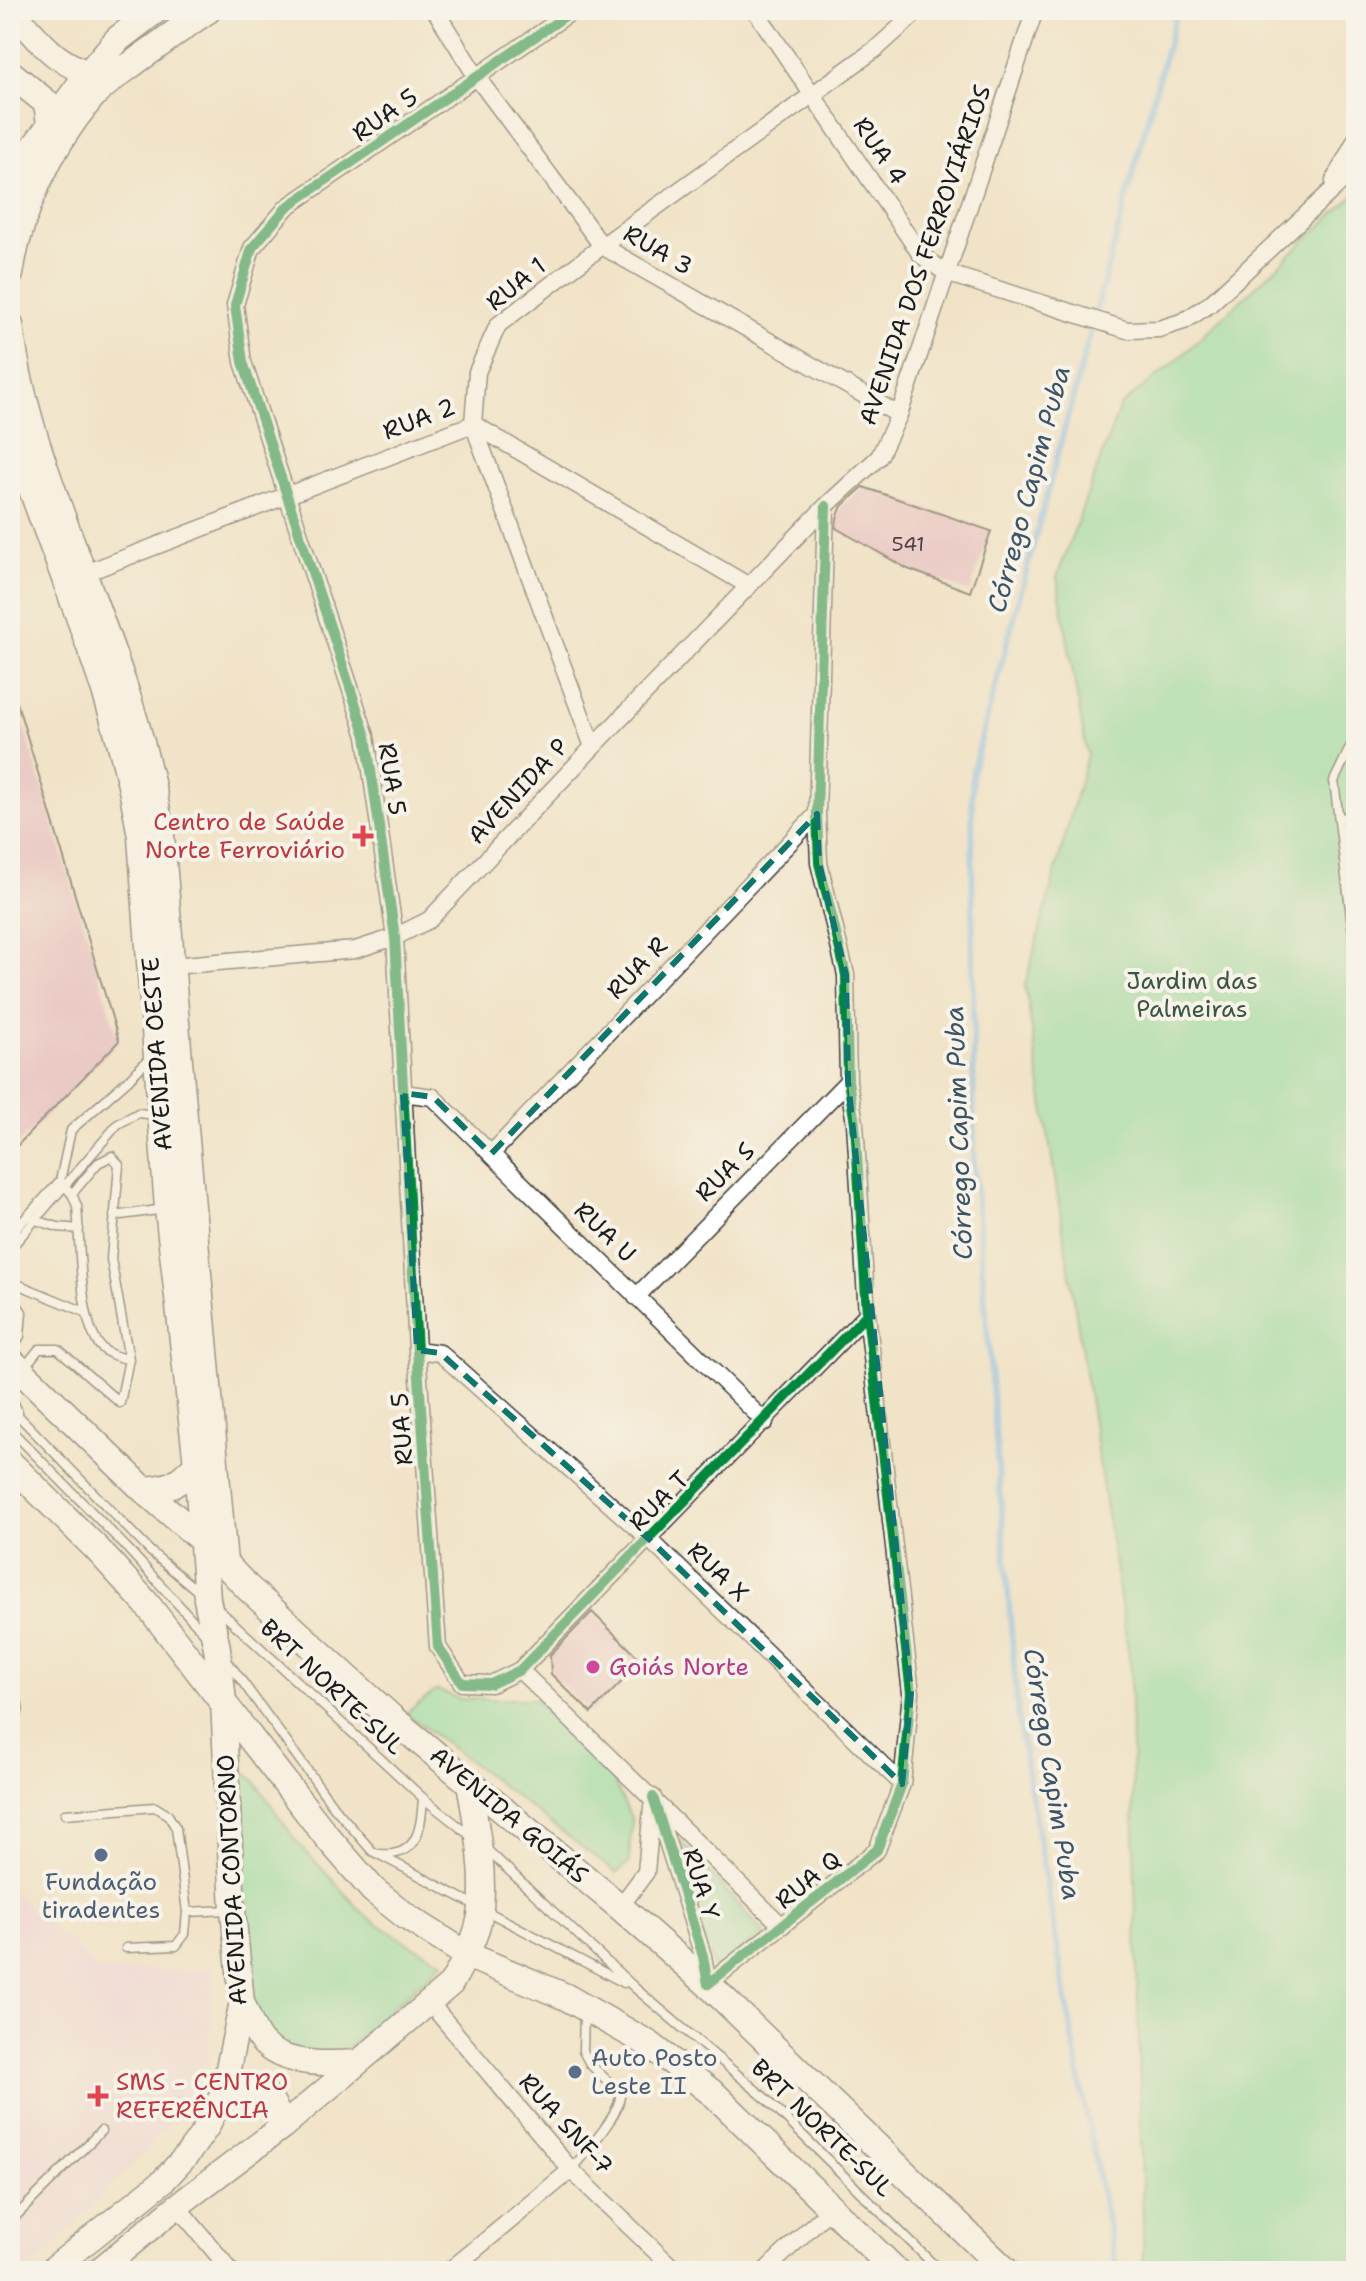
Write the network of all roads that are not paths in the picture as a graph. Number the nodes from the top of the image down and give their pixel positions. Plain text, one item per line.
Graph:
1 (156, 10) edge
2 (208, 10) edge
3 (435, 10) edge
4 (574, 10) edge
5 (755, 10) edge
6 (919, 10) edge
7 (1035, 10) edge
8 (18, 16) edge
9 (10, 73) edge
10 (100, 76) junction
11 (476, 76) junction
12 (813, 96) junction
13 (50, 124) junction
14 (1356, 139) edge
15 (1356, 168) edge
16 (1330, 190) junction
17 (10, 201) edge
18 (602, 246) junction
19 (946, 273) junction
20 (10, 274) edge
21 (10, 325) edge
22 (899, 415) junction
23 (473, 424) junction
24 (10, 426) edge
25 (288, 494) junction
26 (826, 506) junction
27 (83, 574) junction
28 (749, 586) junction
29 (1356, 735) edge
30 (1354, 745) edge
31 (593, 747) junction
32 (817, 814) junction
33 (1339, 817) junction
34 (1356, 819) edge
35 (395, 937) junction
36 (1356, 957) edge
37 (172, 966) junction
38 (157, 1051) junction
39 (848, 1081) junction
40 (403, 1093) junction
41 (160, 1115) junction
42 (491, 1154) junction
43 (62, 1183) junction
44 (72, 1194) junction
45 (168, 1209) junction
46 (114, 1216) junction
47 (31, 1219) junction
48 (79, 1229) junction
49 (10, 1235) edge
50 (10, 1249) edge
51 (10, 1281) edge
52 (10, 1294) edge
53 (636, 1297) junction
54 (85, 1312) junction
55 (867, 1314) junction
56 (417, 1350) junction
57 (129, 1359) junction
58 (13, 1370) edge
59 (10, 1407) edge
60 (20, 1417) junction
61 (765, 1422) junction
62 (10, 1429) edge
63 (10, 1463) edge
64 (197, 1464) junction
65 (144, 1490) junction
66 (649, 1539) junction
67 (202, 1540) junction
68 (224, 1563) junction
69 (207, 1599) junction
70 (217, 1648) junction
71 (520, 1670) junction
72 (462, 1683) joint
73 (10, 1693) edge
74 (223, 1701) junction
75 (10, 1730) edge
76 (469, 1783) junction
77 (902, 1784) junction
78 (653, 1797) junction
79 (423, 1798) junction
80 (65, 1814) dead end
81 (480, 1843) junction
82 (372, 1851) junction
83 (620, 1907) junction
84 (233, 1910) junction
85 (481, 1910) junction
86 (187, 1912) junction
87 (782, 1926) junction
88 (126, 1948) dead end
89 (467, 1955) junction
90 (708, 1984) junction
91 (635, 1988) junction
92 (242, 2002) junction
93 (429, 2002) junction
94 (584, 2007) junction
95 (356, 2062) junction
96 (223, 2092) junction
97 (282, 2127) junction
98 (101, 2131) dead end
99 (571, 2170) junction
100 (177, 2206) junction
101 (831, 2208) junction
102 (10, 2222) edge
103 (50, 2271) edge
104 (98, 2271) edge
105 (231, 2271) edge
106 (449, 2271) edge
107 (676, 2271) edge
108 (765, 2271) edge
109 (896, 2271) edge
110 (940, 2271) edge
111 (1006, 2271) edge

1 - 10 main road
2 - 10 main road
3 - 11 street, RUA 3
4 - 11 street, RUA 5
5 - 12 street, RUA 4
6 - 12 street, RUA 1
7 - 19 street, AVENIDA DOS FERROVIÁRIOS
8 - 10 main road
9 - 13 main road
10 - 13 main road
10 - 20 main road
11 - 18 street, RUA 3
11 - 25 street, RUA 5
12 - 18 street, RUA 1
12 - 19 street, RUA 4
13 - 17 main road
14 - 16 street
15 - 16 street
16 - 19 street, RUA 4
18 - 22 street, RUA 3
18 - 23 street, RUA 1
19 - 22 street, AVENIDA DOS FERROVIÁRIOS
21 - 27 main road, AVENIDA OESTE
22 - 26 street, AVENIDA DOS FERROVIÁRIOS
23 - 25 street, RUA 2
23 - 28 street, RUA 2
23 - 31 street, RUA 1
24 - 38 main road, AVENIDA OESTE
25 - 27 street, RUA 2
25 - 35 street, RUA 5
26 - 28 street, AVENIDA P
26 - 32 street
27 - 37 main road, AVENIDA OESTE
28 - 31 street, AVENIDA P
29 - 30 lane
30 - 33 lane
31 - 35 street, AVENIDA P
32 - 39 street
32 - 42 street, RUA R
33 - 34 lane
33 - 36 lane
35 - 37 street, AVENIDA P
35 - 40 street, RUA 5
37 - 68 main road, AVENIDA OESTE
38 - 41 main road, AVENIDA OESTE
38 - 43 lane
39 - 53 street, RUA S
39 - 55 street
40 - 42 street, RUA U
40 - 56 street, RUA 5
41 - 43 lane
41 - 45 main road, AVENIDA OESTE
42 - 53 street, RUA U
43 - 44 lane
43 - 47 lane
44 - 46 lane
44 - 48 lane
45 - 46 lane
45 - 64 main road, AVENIDA OESTE
46 - 57 lane
47 - 48 lane
47 - 49 lane
47 - 50 lane
48 - 54 lane
51 - 54 lane
52 - 58 lane
53 - 61 street, RUA U
54 - 57 lane
55 - 61 street, RUA T
55 - 77 street
56 - 66 street, RUA X
56 - 72 street, RUA 5
57 - 58 lane
58 - 60 lane
58 - 65 main road, AVENIDA GOIÁS
59 - 60 lane, BRT NORTE-SUL
60 - 69 lane, BRT NORTE-SUL
61 - 66 street, RUA T
62 - 70 lane
63 - 74 main road
64 - 65 main road
64 - 67 main road, AVENIDA OESTE
65 - 67 main road, AVENIDA GOIÁS
66 - 71 street, RUA T
66 - 77 street, RUA X
67 - 68 main road, AVENIDA GOIÁS
67 - 69 main road, AVENIDA OESTE
68 - 76 main road, AVENIDA GOIÁS
69 - 70 main road, AVENIDA OESTE
69 - 79 lane, BRT NORTE-SUL
70 - 74 main road, AVENIDA OESTE
70 - 82 lane
71 - 72 street, RUA T
71 - 78 street, RUA Y
73 - 75 lane
74 - 84 main road, AVENIDA CONTORNO
74 - 89 main road
76 - 81 main road
76 - 83 main road, AVENIDA GOIÁS
77 - 87 street, RUA Q
78 - 83 street, RUA Y
78 - 87 street, RUA Y
78 - 90 street, RUA Y
79 - 81 lane, BRT NORTE-SUL
79 - 82 lane
80 - 86 lane
81 - 85 main road
81 - 91 lane, BRT NORTE-SUL
82 - 85 lane
83 - 90 main road, AVENIDA GOIÁS
84 - 86 lane
84 - 92 main road, AVENIDA CONTORNO
85 - 89 main road
85 - 91 lane
86 - 88 lane
87 - 90 street, RUA Q
89 - 93 main road
89 - 94 main road
90 - 111 main road, AVENIDA GOIÁS
91 - 110 lane
92 - 95 main road
92 - 96 main road, AVENIDA CONTORNO
93 - 95 main road
93 - 99 street, RUA SNF-7
94 - 99 lane
94 - 101 main road
95 - 97 main road
96 - 97 main road
96 - 103 main road, AVENIDA CONTORNO
97 - 100 main road
98 - 102 lane
99 - 106 street
99 - 107 street, RUA SNF-7
100 - 104 main road
100 - 105 street
101 - 108 street
101 - 109 main road

